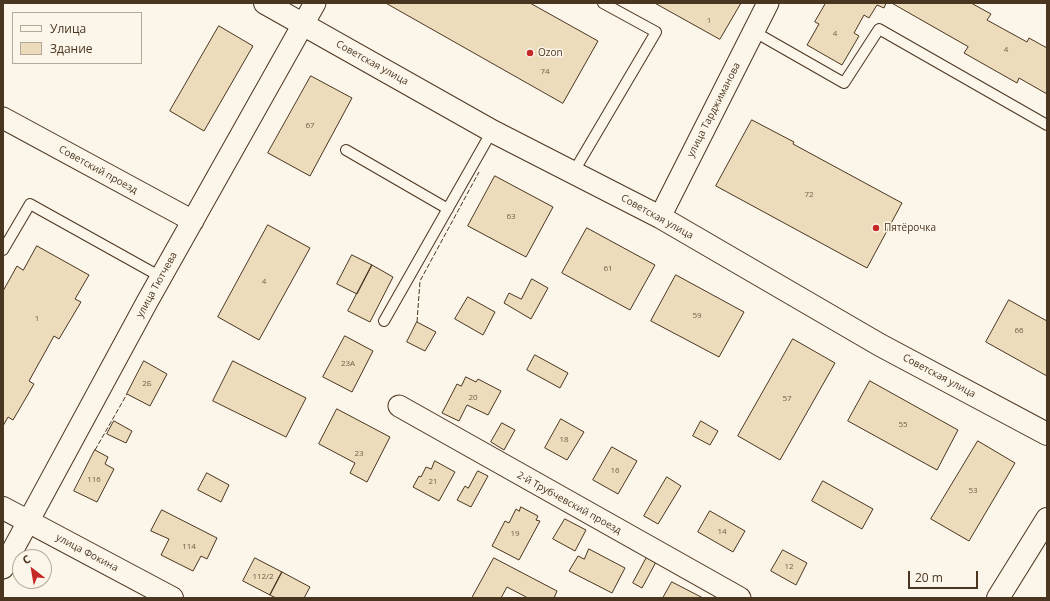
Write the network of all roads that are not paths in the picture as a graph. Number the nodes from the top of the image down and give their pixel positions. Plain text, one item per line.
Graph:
1 (265, 3) edge
2 (315, 3) edge
3 (603, 3) edge
4 (766, 4) edge
5 (303, 24) junction
6 (753, 31) junction
7 (3, 118) edge
8 (1047, 124) edge
9 (492, 131) junction
10 (346, 150) dead end
11 (574, 173) junction
12 (448, 209) junction
13 (660, 217) junction
14 (193, 221) junction
15 (3, 250) edge
16 (161, 277) junction
17 (384, 321) dead end
18 (398, 406) dead end
19 (1047, 434) edge
20 (3, 508) edge
21 (1047, 519) edge
22 (29, 522) junction
23 (3, 568) edge
24 (172, 598) edge
25 (740, 598) edge
26 (998, 598) edge

1 - 5 main road, Советская улица
2 - 5 street, улица Тютчева
3 - 11 lane
4 - 6 street, улица Тарджиманова
5 - 9 main road, Советская улица
5 - 14 street, улица Тютчева
6 - 8 lane
6 - 13 street, улица Тарджиманова
7 - 14 street, Советский проезд
9 - 11 main road, Советская улица
9 - 12 lane
10 - 12 lane
11 - 13 main road, Советская улица
12 - 17 lane
13 - 19 main road, Советская улица
14 - 16 street, улица Тютчева
15 - 16 lane
16 - 22 street, улица Тютчева
18 - 25 street, 2-й Трубчевский проезд
20 - 22 main road, улица Фокина
21 - 26 main road
22 - 23 street, улица Тютчева
22 - 24 main road, улица Фокина

